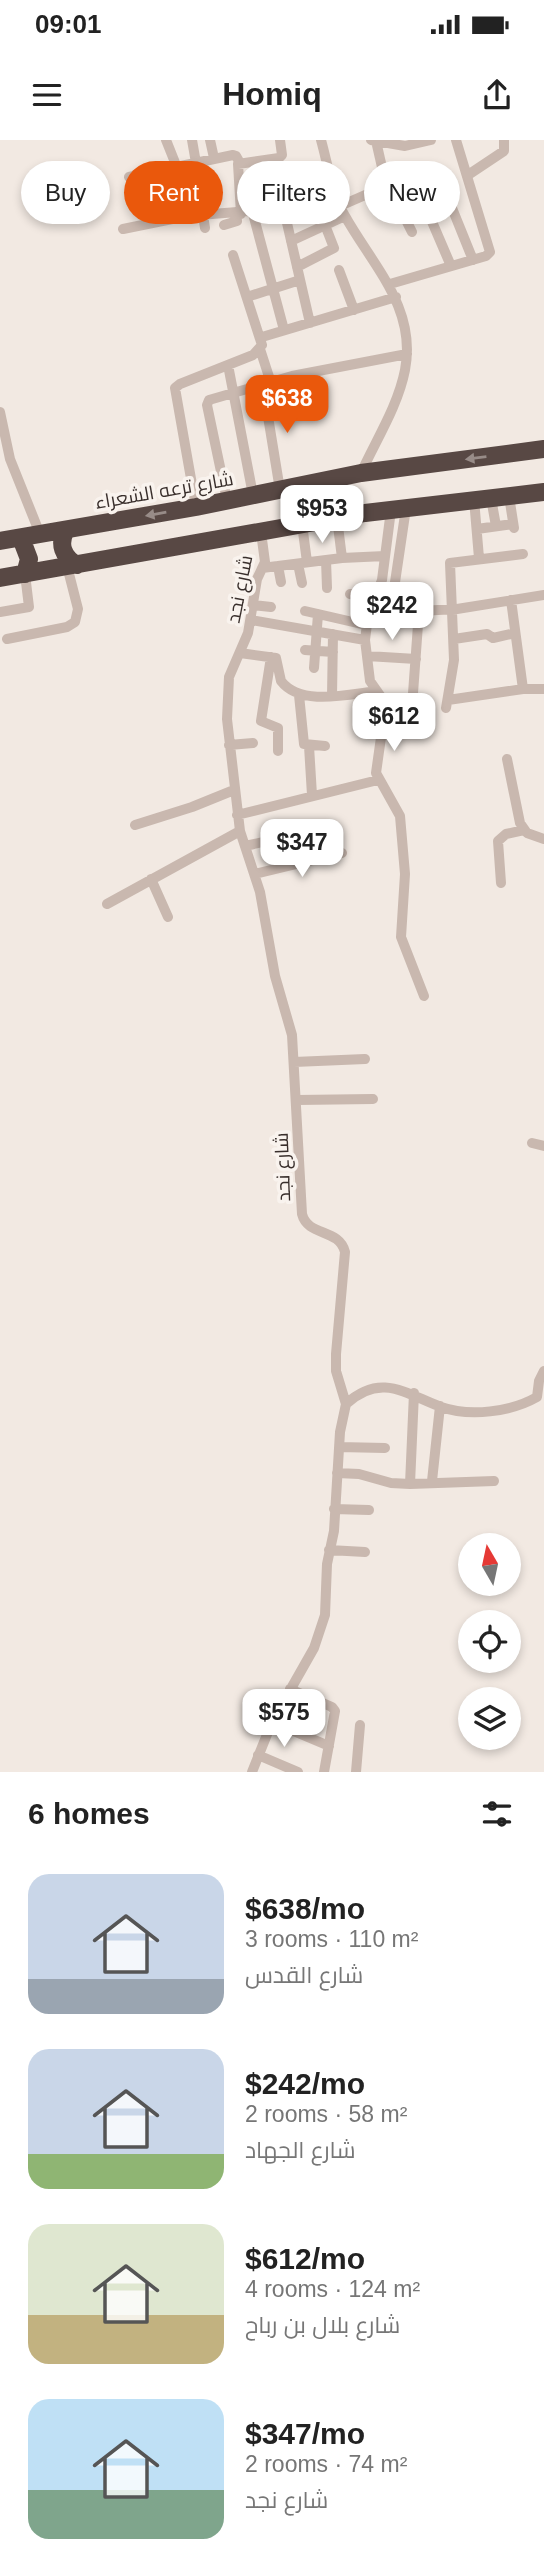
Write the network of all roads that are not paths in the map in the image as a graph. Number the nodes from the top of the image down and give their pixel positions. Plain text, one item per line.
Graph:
1 (166, 140) edge
2 (192, 140) edge
3 (211, 140) edge
4 (280, 140) edge
5 (321, 140) edge
6 (431, 140) edge
7 (456, 140) edge
8 (504, 140) edge
9 (373, 141) edge
10 (214, 158) junction
11 (174, 161) edge
12 (196, 161) edge
13 (203, 161) edge
14 (239, 161) edge
15 (256, 161) edge
16 (327, 161) edge
17 (380, 161) edge
18 (468, 175) junction
19 (237, 221) edge
20 (350, 223) edge
21 (147, 224) edge
22 (204, 224) edge
23 (248, 224) edge
24 (287, 224) edge
25 (408, 224) edge
26 (433, 224) edge
27 (458, 224) edge
28 (224, 225) dead end
29 (325, 225) joint
30 (205, 228) dead end
31 (122, 229) dead end
32 (412, 232) dead end
33 (291, 241) junction
34 (233, 255) dead end
35 (473, 260) junction
36 (451, 266) junction
37 (298, 267) junction
38 (339, 270) dead end
39 (300, 280) junction
40 (390, 284) junction
41 (273, 289) junction
42 (247, 297) junction
43 (396, 297) junction
44 (354, 310) junction
45 (310, 323) junction
46 (284, 330) junction
47 (262, 337) junction
48 (260, 349) junction
49 (407, 354) junction
50 (228, 365) junction
51 (267, 385) junction
52 (234, 394) junction
53 (0, 412) edge
54 (544, 449) edge
55 (361, 473) junction
56 (280, 489) junction
57 (544, 492) edge
58 (253, 495) junction
59 (492, 498) junction
60 (227, 500) junction
61 (196, 507) junction
62 (398, 509) junction
63 (337, 518) junction
64 (302, 524) junction
65 (496, 526) junction
66 (477, 529) junction
67 (66, 530) junction
68 (261, 532) junction
69 (40, 534) junction
70 (21, 538) junction
71 (0, 541) edge
72 (523, 554) dead end
73 (386, 556) junction
74 (342, 558) junction
75 (479, 558) junction
76 (326, 560) junction
77 (303, 563) junction
78 (72, 565) junction
79 (278, 566) junction
80 (262, 568) junction
81 (25, 574) junction
82 (0, 579) edge
83 (281, 582) dead end
84 (302, 583) dead end
85 (327, 588) dead end
86 (350, 594) dead end
87 (544, 595) edge
88 (375, 598) junction
89 (511, 600) junction
90 (253, 605) junction
91 (271, 607) dead end
92 (451, 609) junction
93 (305, 611) dead end
94 (419, 611) junction
95 (0, 612) edge
96 (317, 614) junction
97 (251, 620) junction
98 (366, 625) junction
99 (316, 631) junction
100 (515, 633) junction
101 (333, 634) junction
102 (6, 639) dead end
103 (454, 639) junction
104 (365, 640) junction
105 (310, 650) junction
106 (333, 652) junction
107 (240, 653) junction
108 (367, 656) junction
109 (271, 657) junction
110 (416, 659) junction
111 (314, 668) dead end
112 (523, 689) junction
113 (544, 689) edge
114 (377, 691) junction
115 (299, 695) junction
116 (332, 696) junction
117 (412, 707) dead end
118 (385, 723) junction
119 (358, 726) dead end
120 (253, 743) dead end
121 (229, 745) junction
122 (309, 746) junction
123 (326, 746) dead end
124 (278, 751) dead end
125 (507, 760) dead end
126 (378, 779) junction
127 (234, 790) junction
128 (313, 795) junction
129 (237, 815) junction
130 (135, 825) dead end
131 (326, 828) dead end
132 (524, 830) junction
133 (240, 831) junction
134 (544, 839) edge
135 (245, 846) junction
136 (342, 853) dead end
137 (255, 874) junction
138 (151, 879) junction
139 (501, 883) dead end
140 (107, 904) dead end
141 (169, 917) dead end
142 (424, 996) dead end
143 (365, 1059) dead end
144 (294, 1062) junction
145 (373, 1099) dead end
146 (297, 1100) junction
147 (532, 1143) dead end
148 (544, 1146) edge
149 (544, 1371) edge
150 (414, 1393) junction
151 (346, 1404) junction
152 (440, 1406) junction
153 (339, 1447) junction
154 (385, 1448) dead end
155 (337, 1474) junction
156 (432, 1481) junction
157 (494, 1482) dead end
158 (410, 1484) junction
159 (334, 1509) junction
160 (369, 1510) dead end
161 (329, 1550) junction
162 (365, 1552) dead end
163 (290, 1689) junction
164 (272, 1722) junction
165 (360, 1725) dead end
166 (329, 1746) junction
167 (258, 1755) junction
168 (252, 1772) edge
169 (297, 1772) edge
170 (324, 1772) edge
171 (356, 1772) edge

1 - 11 street
2 - 12 street
3 - 10 street
4 - 15 street
5 - 16 street
6 - 9 street
7 - 18 street
8 - 18 street
9 - 17 street
10 - 13 street
10 - 14 street
18 - 35 street
19 - 28 street
20 - 40 street
21 - 31 street
22 - 30 street
23 - 41 street
24 - 33 street
25 - 32 street
26 - 36 street
27 - 35 street
29 - 33 street
29 - 37 street
33 - 37 street
34 - 42 street
35 - 36 street
36 - 40 street
37 - 39 street
38 - 44 street
39 - 41 street
39 - 45 street
40 - 43 street
41 - 42 street
41 - 46 street
42 - 47 street
43 - 44 street
43 - 49 street
44 - 45 street
45 - 46 street
46 - 47 street
47 - 48 street
48 - 50 street
48 - 51 street
49 - 51 street
49 - 55 street
50 - 52 street
50 - 61 street
51 - 52 street
51 - 56 street
52 - 58 street
52 - 60 street
53 - 69 street
54 -> 55 highway, شارع ترعه الشعراء
55 - 56 highway, شارع ترعه الشعراء
56 - 58 highway, شارع ترعه الشعراء
57 - 59 highway
58 - 60 highway, شارع ترعه الشعراء
59 - 62 highway
59 - 65 street
59 - 65 street
59 - 66 street
60 - 61 highway, شارع ترعه الشعراء
61 -> 67 highway, شارع ترعه الشعراء
62 - 63 highway
62 - 73 street
62 - 94 street
63 - 64 highway
63 - 74 street
64 - 68 highway
64 - 77 street
65 - 66 street
66 - 75 street
67 - 69 highway, شارع ترعه الشعراء
67 - 78 highway
68 - 78 highway
68 - 80 street, شارع نجد
69 - 70 highway, شارع ترعه الشعراء
70 - 71 highway, شارع ترعه الشعراء
70 - 81 highway
72 - 75 street
73 - 74 street
73 - 88 street
74 - 76 street
75 - 92 street
76 - 77 street
76 - 85 street
77 - 79 street
77 - 84 street
78 - 81 highway
78 - 102 street
79 - 80 street
79 - 83 street
80 - 90 street, شارع نجد
81 - 82 highway
81 - 95 street
86 - 88 street
87 - 89 street
88 - 98 street
89 - 92 street
89 - 100 street
90 - 91 street
90 - 97 street, شارع نجد
92 - 94 street
92 - 103 street
93 - 96 street
94 - 110 street
96 - 98 street
96 - 99 street
97 - 99 street
97 - 107 street, شارع نجد
98 - 104 street
99 - 101 street
99 - 105 street
100 - 103 street
100 - 112 street
101 - 104 street
101 - 106 street
103 - 112 street
104 - 108 street
105 - 106 street
105 - 111 street
106 - 116 street
107 - 109 street
107 - 121 street, شارع نجد
108 - 110 street
108 - 114 street
109 - 115 street
109 - 124 street
110 - 117 street
112 - 113 street
114 - 116 street
114 - 118 street
115 - 116 street
115 - 122 street
118 - 119 street
118 - 126 street
120 - 121 street
121 - 127 street, شارع نجد
122 - 123 street
122 - 128 street
125 - 132 street
126 - 128 street
126 - 142 street
127 - 129 street, شارع نجد
127 - 130 street
128 - 129 street
129 - 133 street, شارع نجد
131 - 135 street
132 - 134 street
132 - 139 street
133 - 135 street, شارع نجد
133 - 138 street
135 - 137 street, شارع نجد
136 - 137 street
137 - 144 street, شارع نجد
138 - 140 street
138 - 141 street
143 - 144 street
144 - 146 street, شارع نجد
145 - 146 street
146 - 151 street, شارع نجد
147 - 148 street
149 - 152 street
150 - 151 street
150 - 152 street
150 - 158 street
151 - 153 street, شارع نجد
152 - 156 street
153 - 154 street
153 - 155 street, شارع نجد
155 - 158 street
155 - 159 street, شارع نجد
156 - 157 street
156 - 158 street
159 - 160 street
159 - 161 street, شارع نجد
161 - 162 street
161 - 163 street, شارع نجد
163 - 164 street, شارع نجد
163 - 166 street
164 - 166 street
164 - 167 street, شارع نجد
165 - 171 street
166 - 170 street
167 - 168 street, شارع نجد
167 - 169 street

